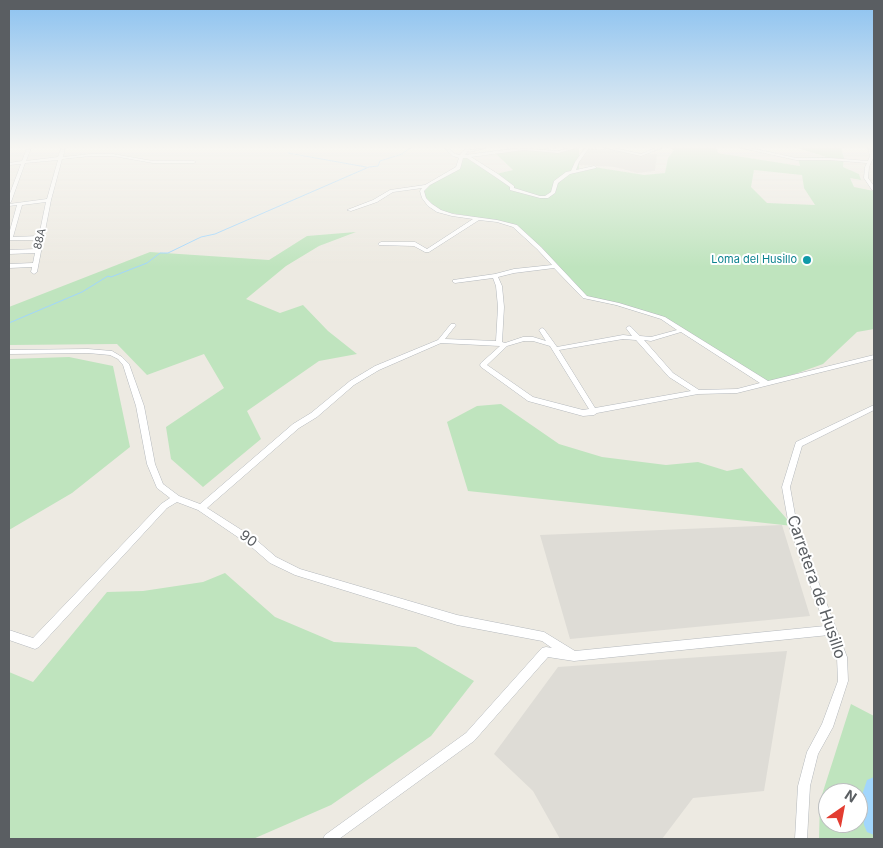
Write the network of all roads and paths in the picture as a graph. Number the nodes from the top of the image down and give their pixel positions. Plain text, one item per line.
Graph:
1 (15, 188) edge
2 (52, 188) edge
3 (413, 188) edge
4 (425, 188) edge
5 (512, 188) edge
6 (554, 188) edge
7 (49, 200) junction
8 (20, 203) junction
9 (9, 204) edge
10 (349, 210) dead end
11 (479, 218) junction
12 (40, 238) junction
13 (9, 239) edge
14 (381, 244) dead end
15 (37, 251) junction
16 (9, 252) edge
17 (34, 265) junction
18 (9, 266) edge
19 (554, 266) junction
20 (34, 272) dead end
21 (495, 276) junction
22 (455, 280) dead end
23 (453, 325) dead end
24 (629, 328) dead end
25 (542, 330) dead end
26 (682, 330) junction
27 (639, 339) junction
28 (440, 341) junction
29 (502, 344) junction
30 (554, 347) junction
31 (9, 352) edge
32 (874, 357) edge
33 (767, 384) junction
34 (698, 392) junction
35 (874, 407) edge
36 (594, 412) junction
37 (176, 498) junction
38 (201, 508) junction
39 (832, 630) junction
40 (9, 635) edge
41 (574, 656) junction
42 (329, 839) edge
43 (801, 839) edge

1 - 9 street
2 - 7 street, 88A
3 - 10 street
4 - 11 street
5 - 6 street
7 - 8 street
7 - 12 street, 88A
8 - 9 street
8 - 13 street
11 - 14 street
11 - 19 street
12 - 13 street
12 - 15 street, 88A
15 - 16 street
15 - 17 street, 88A
17 - 18 street
17 - 20 street, 88A
19 - 21 street
19 - 26 street
21 - 22 street
21 - 29 street
23 - 28 street
24 - 27 street
25 - 30 street
26 - 27 street
26 - 33 street
27 - 30 street
27 - 34 street
28 - 29 street
28 - 38 street
29 - 30 street
29 - 36 street
30 - 36 street
31 - 37 street, 90
32 - 33 street
33 - 34 street
34 - 36 street
35 - 39 street, Carretera de Husillo
37 - 38 street, 90
37 - 40 street
38 - 41 street, 90
39 - 41 street
39 - 43 street, Carretera de Husillo
41 - 42 street

